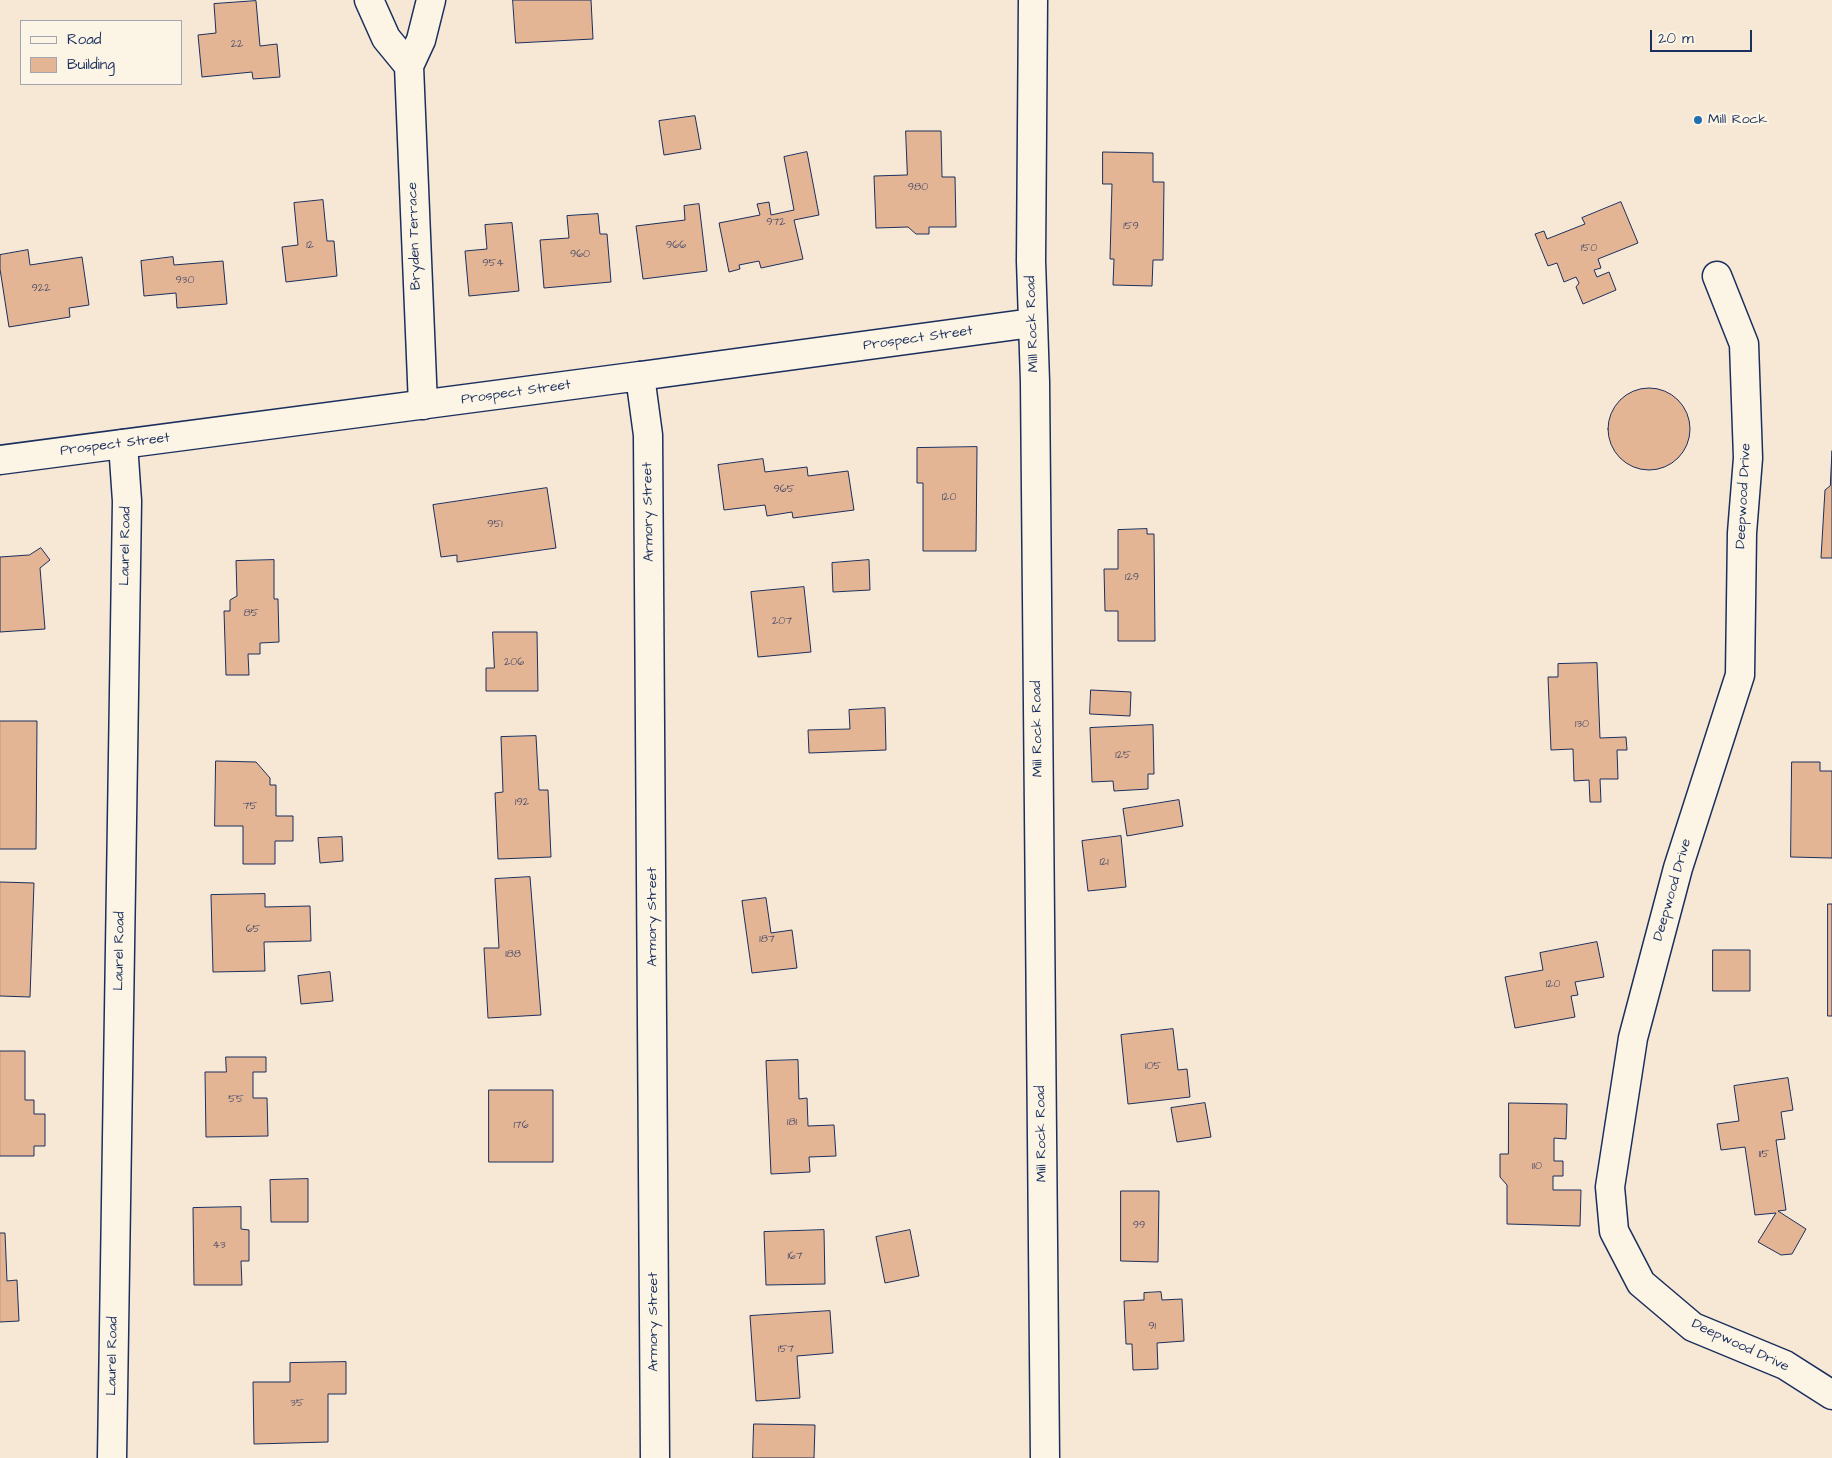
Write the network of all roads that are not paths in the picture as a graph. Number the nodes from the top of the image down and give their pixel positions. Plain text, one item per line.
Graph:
1 (369, 0) edge
2 (431, 0) edge
3 (1033, 0) edge
4 (409, 66) junction
5 (1717, 276) dead end
6 (1032, 323) junction
7 (640, 376) junction
8 (423, 405) junction
9 (123, 444) junction
10 (0, 460) edge
11 (1832, 1395) edge
12 (112, 1458) edge
13 (655, 1458) edge
14 (1045, 1458) edge

1 - 4 street
2 - 4 street, Bryden Terrace
3 - 6 street, Mill Rock Road
4 - 8 street, Bryden Terrace
5 - 11 street, Deepwood Drive
6 - 7 street, Prospect Street
6 - 14 street, Mill Rock Road
7 - 8 street, Prospect Street
7 - 13 street, Armory Street
8 - 9 street, Prospect Street
9 - 10 street, Prospect Street
9 - 12 street, Laurel Road

